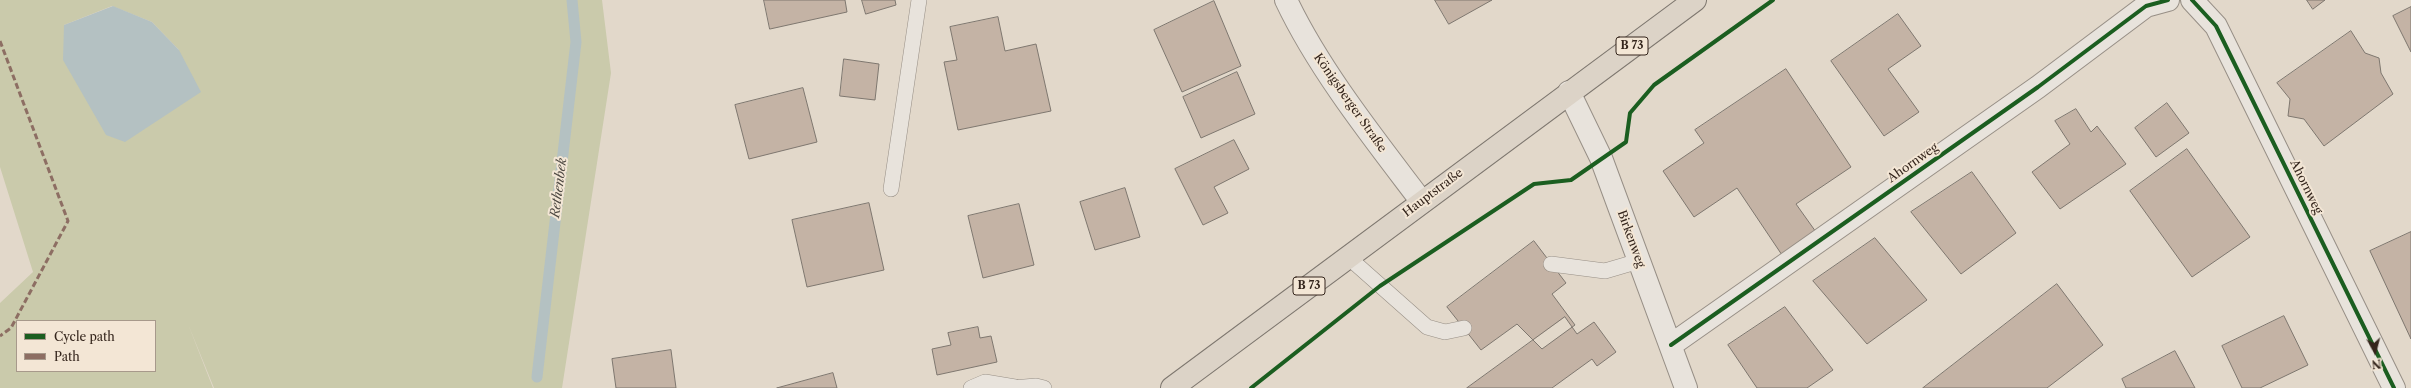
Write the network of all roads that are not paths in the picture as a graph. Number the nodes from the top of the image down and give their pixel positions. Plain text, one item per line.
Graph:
1 (920, 0) edge
2 (1286, 0) edge
3 (1695, 0) edge
4 (2168, 0) edge
5 (2192, 0) edge
6 (1569, 92) junction
7 (891, 189) dead end
8 (1422, 202) junction
9 (1348, 257) junction
10 (1639, 261) junction
11 (1551, 264) dead end
12 (1464, 328) dead end
13 (1671, 345) junction
14 (971, 388) edge
15 (1014, 388) edge
16 (1044, 388) edge
17 (1172, 388) edge
18 (1686, 388) edge
19 (2394, 388) edge

1 - 7 lane
2 - 8 street, Königsberger Straße
3 - 6 main road, Hauptstraße / B 73
4 - 13 street, Ahornweg
5 - 19 street, Ahornweg
6 - 8 main road, Hauptstraße / B 73
6 - 10 street, Birkenweg
8 - 9 main road, Hauptstraße / B 73
9 - 12 lane
9 - 17 main road, Hauptstraße / B 73
10 - 11 lane
10 - 13 street, Birkenweg
13 - 18 street, Birkenweg
14 - 15 lane
15 - 16 lane

